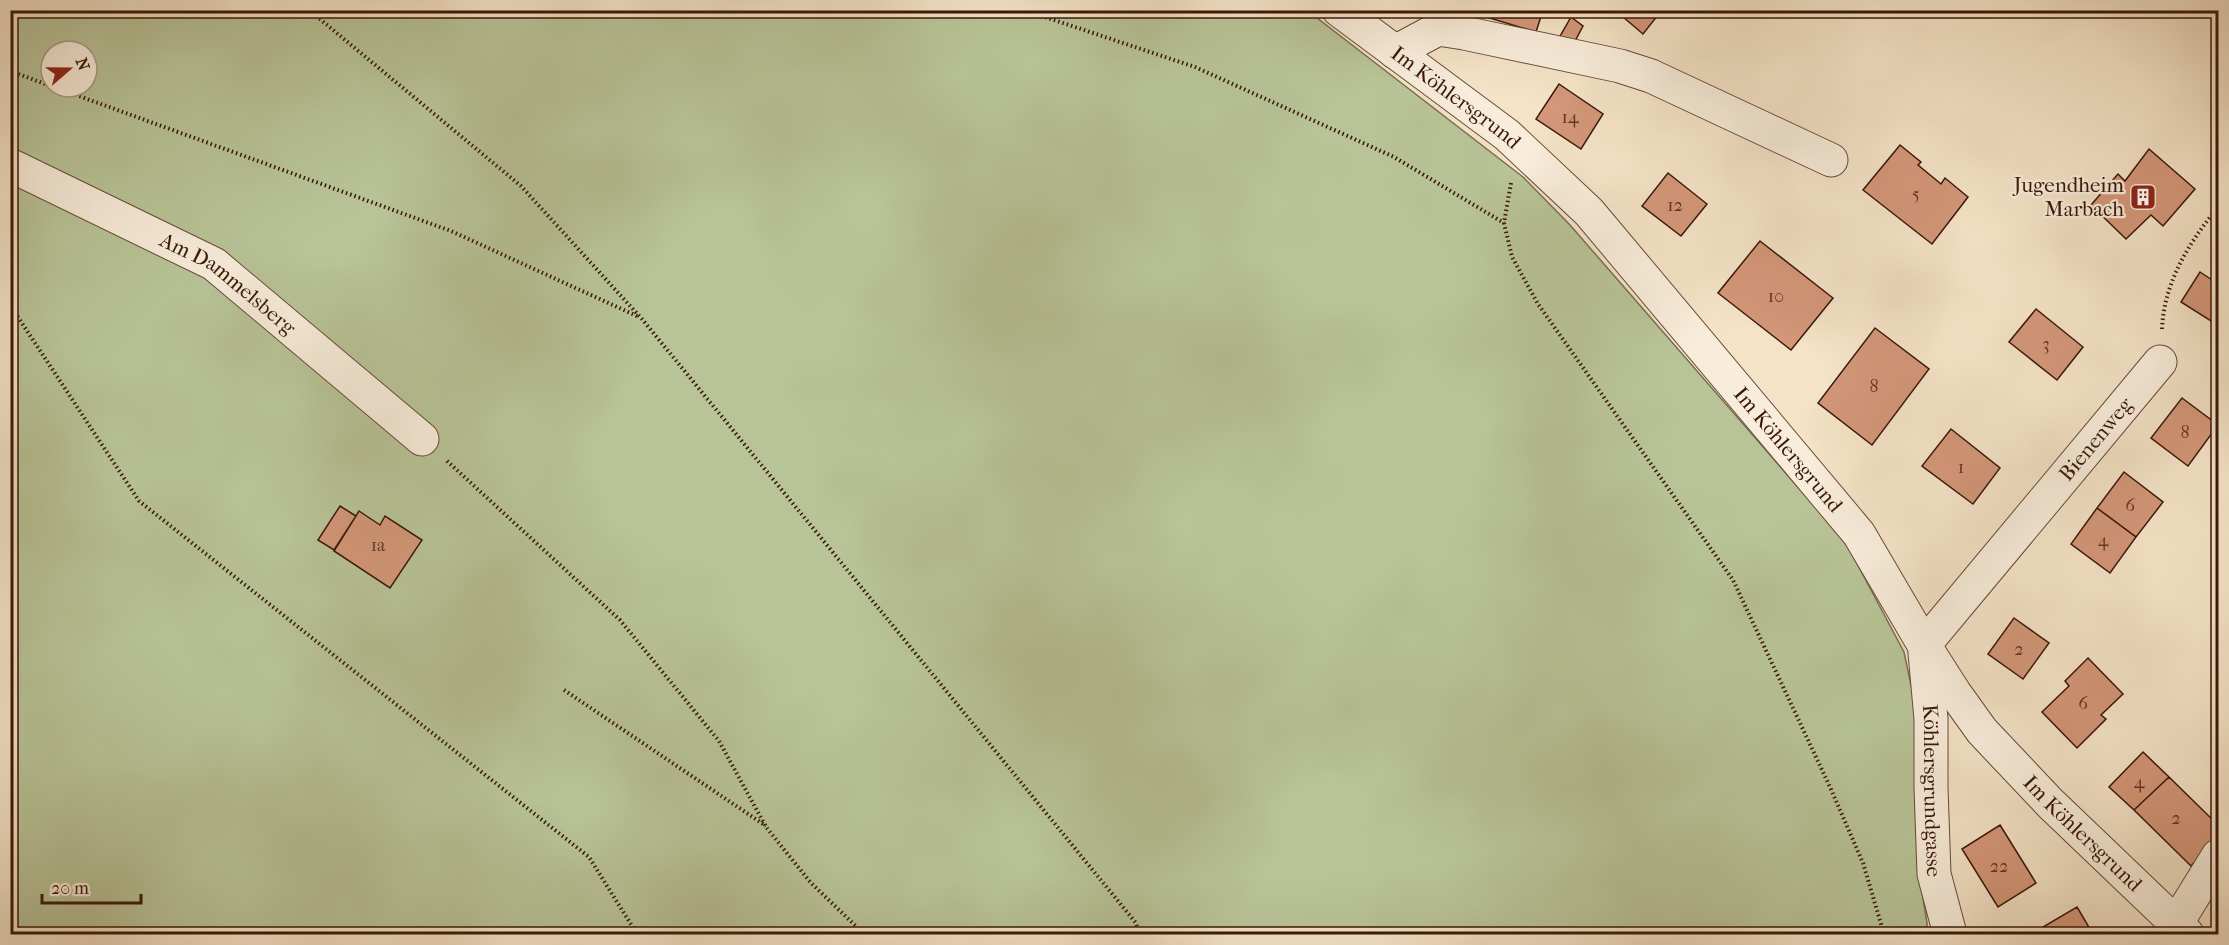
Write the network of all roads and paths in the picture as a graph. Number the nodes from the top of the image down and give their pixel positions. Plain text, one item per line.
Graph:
1 (309, 10) edge
2 (1024, 10) edge
3 (1339, 10) edge
4 (1395, 52) junction
5 (10, 71) edge
6 (39, 82) edge
7 (85, 99) edge
8 (1525, 153) junction
9 (1831, 160) dead end
10 (10, 165) edge
11 (2218, 207) edge
12 (1504, 223) junction
13 (10, 305) edge
14 (642, 319) junction
15 (2160, 362) joint
16 (422, 439) joint
17 (1924, 645) junction
18 (564, 690) dead end
19 (766, 827) junction
20 (2218, 856) edge
21 (2181, 929) edge
22 (637, 934) edge
23 (864, 934) edge
24 (1139, 934) edge
25 (1884, 934) edge
26 (1950, 934) edge

1 - 14 path
2 - 12 path
3 - 4 street, Im Köhlersgrund
4 - 8 street, Im Köhlersgrund
4 - 9 street
5 - 6 path
7 - 14 path
8 - 12 path
8 - 17 street, Im Köhlersgrund
10 - 16 street, Am Dammelsberg
11 - 15 path
12 - 25 path
13 - 22 path
14 - 24 path
15 - 17 street, Bienenweg
16 - 19 path
17 - 21 street, Im Köhlersgrund
17 - 26 street, Köhlersgrundgasse
18 - 19 path
19 - 23 path
20 - 21 street

